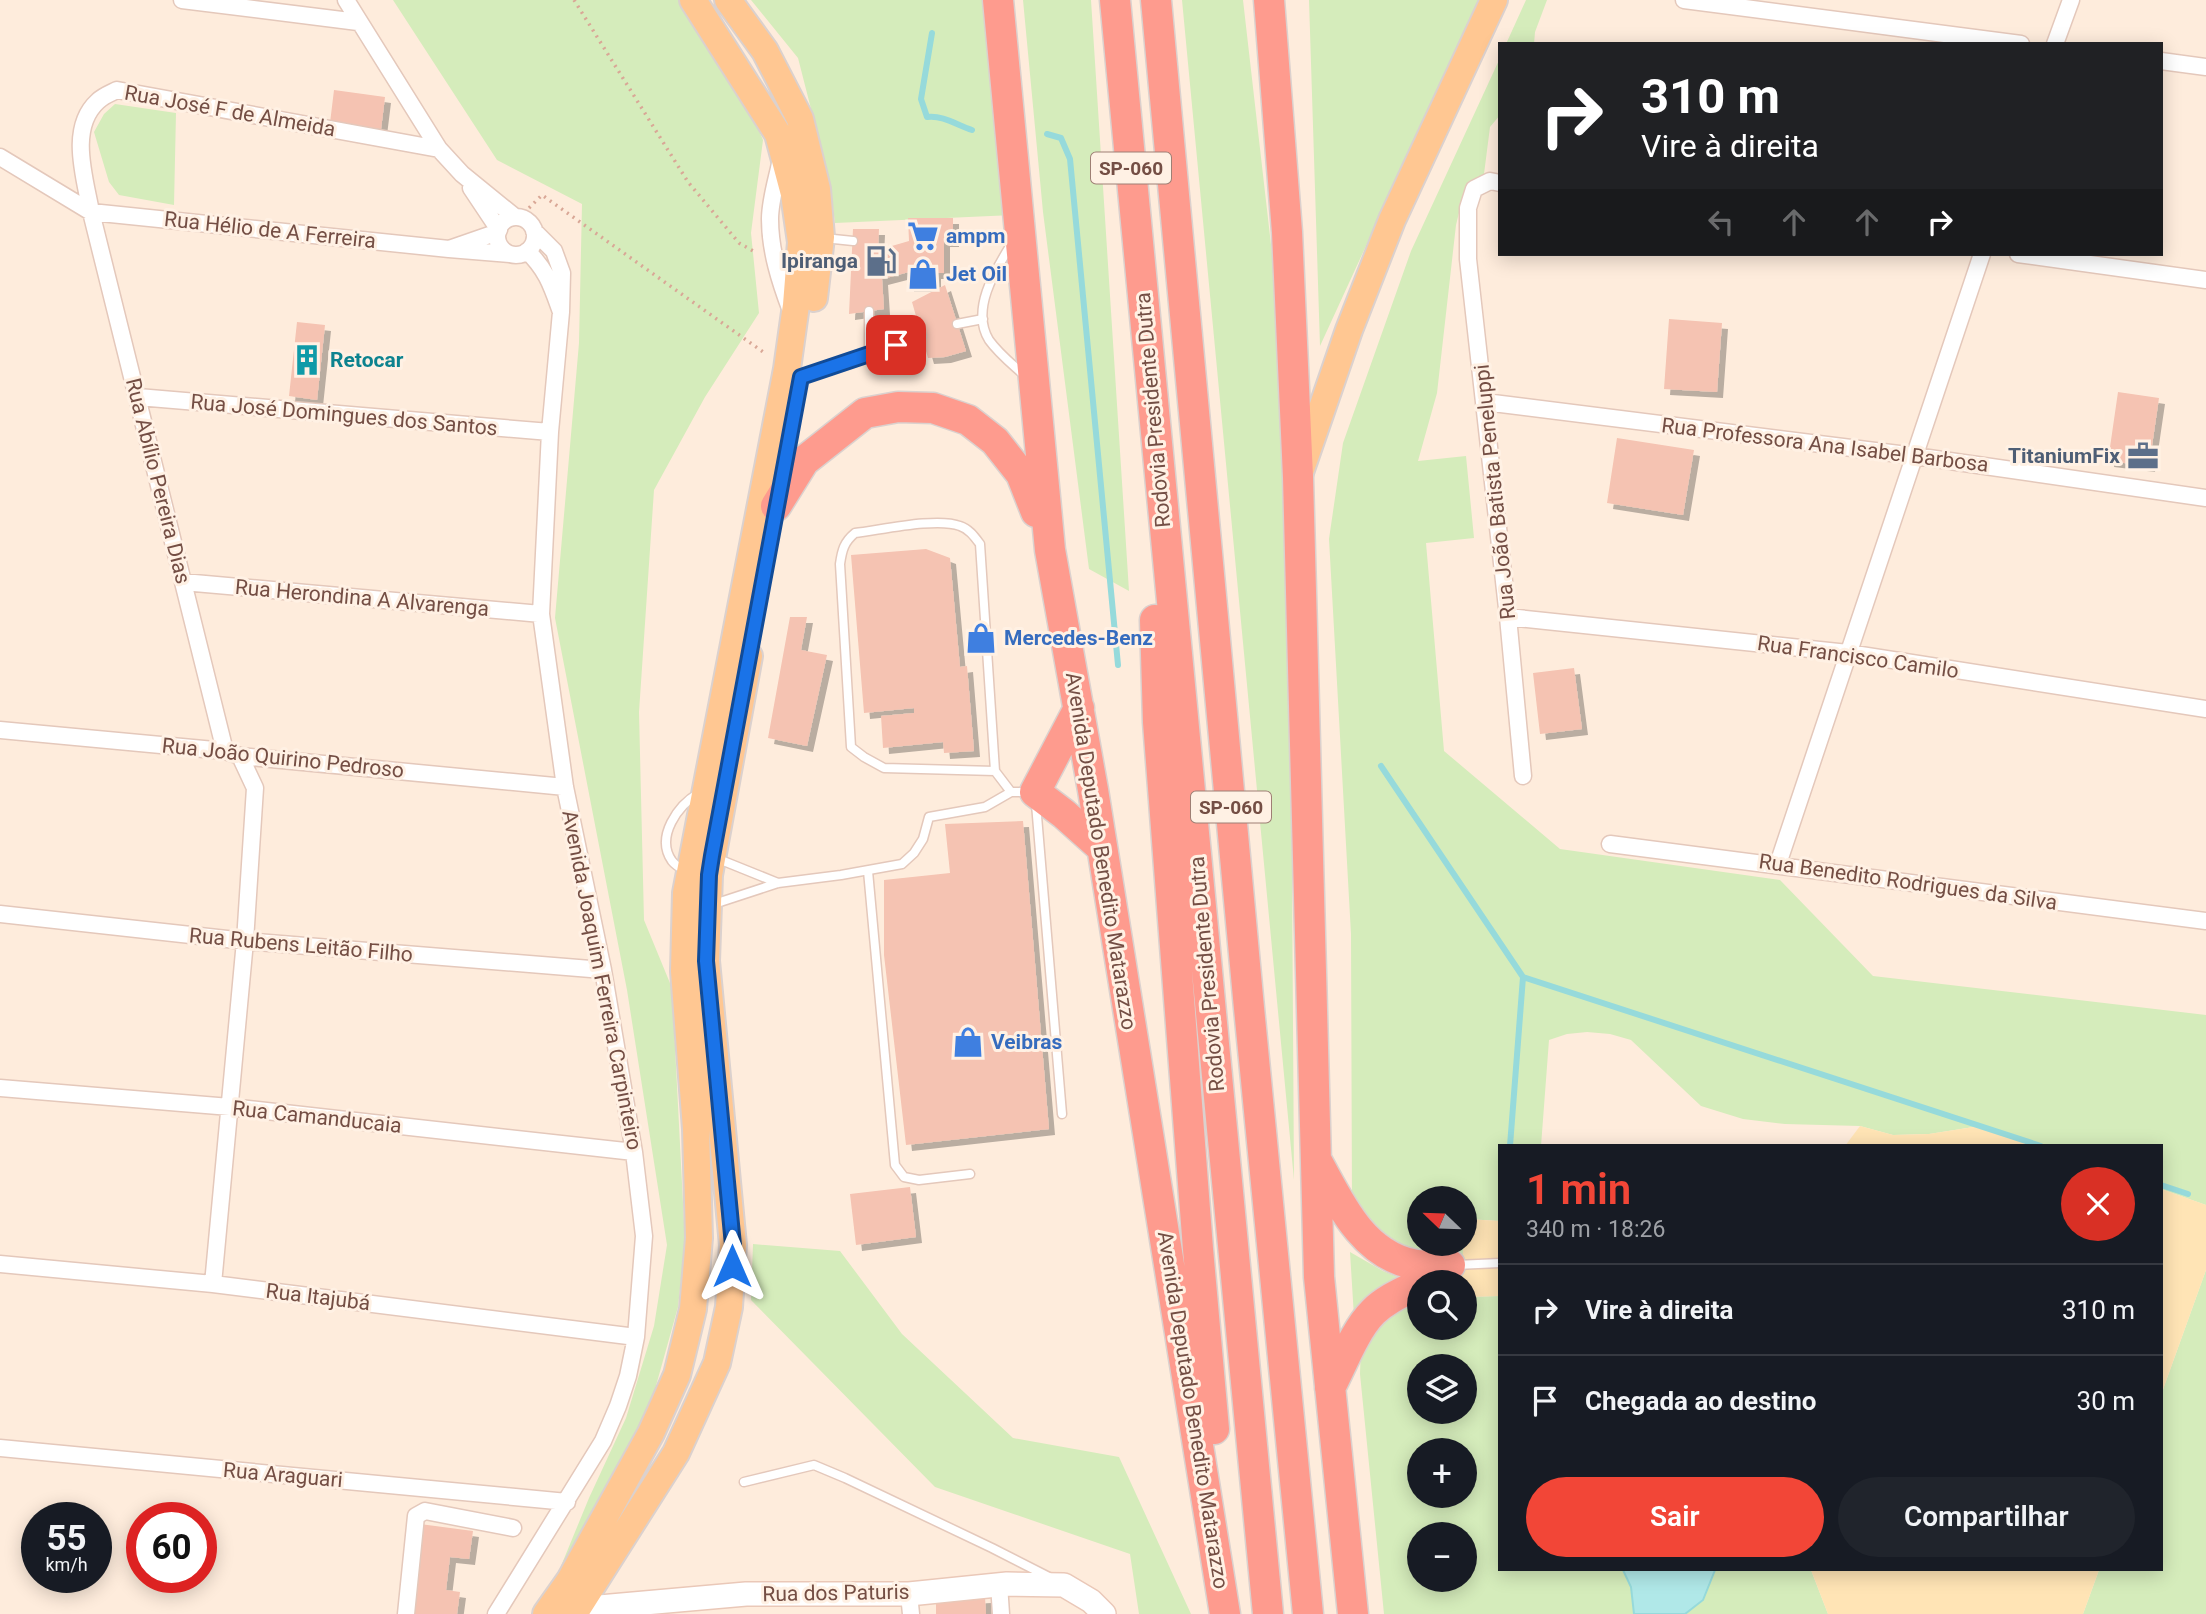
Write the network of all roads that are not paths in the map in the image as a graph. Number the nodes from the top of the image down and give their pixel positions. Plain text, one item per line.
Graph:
1 (182, 0) edge
2 (346, 0) edge
3 (693, 0) edge
4 (728, 0) edge
5 (998, 0) edge
6 (1115, 0) edge
7 (1156, 0) edge
8 (1269, 0) edge
9 (1494, 0) edge
10 (1684, 0) edge
11 (2071, 0) edge
12 (358, 22) junction
13 (2006, 42) edge
14 (2056, 42) edge
15 (2163, 61) edge
16 (2206, 67) edge
17 (439, 149) junction
18 (782, 150) junction
19 (2, 164) edge
20 (462, 174) junction
21 (1498, 183) edge
22 (90, 212) junction
23 (518, 217) junction
24 (498, 231) junction
25 (534, 231) junction
26 (1020, 232) junction
27 (821, 237) junction
28 (853, 241) dead end
29 (449, 249) junction
30 (527, 251) junction
31 (510, 254) junction
32 (1981, 256) edge
33 (2032, 256) edge
34 (2206, 280) edge
35 (869, 311) dead end
36 (561, 312) junction
37 (794, 319) junction
38 (983, 319) junction
39 (957, 324) dead end
40 (1146, 336) junction
41 (922, 337) dead end
42 (869, 354) junction
43 (794, 373) junction
44 (1034, 384) junction
45 (138, 397) junction
46 (1485, 402) junction
47 (550, 432) junction
48 (1914, 456) junction
49 (1298, 477) junction
50 (2206, 498) edge
51 (776, 506) junction
52 (1050, 550) junction
53 (183, 583) junction
54 (541, 614) junction
55 (1508, 617) junction
56 (1848, 653) junction
57 (1079, 709) junction
58 (2206, 709) edge
59 (0, 730) edge
60 (232, 753) junction
61 (995, 771) junction
62 (1523, 776) dead end
63 (565, 787) junction
64 (1023, 792) junction
65 (1610, 844) dead end
66 (1102, 848) junction
67 (1778, 864) junction
68 (704, 868) junction
69 (868, 871) junction
70 (778, 883) junction
71 (708, 906) junction
72 (0, 914) edge
73 (2206, 921) edge
74 (245, 941) junction
75 (603, 970) junction
76 (0, 1088) edge
77 (230, 1107) junction
78 (1062, 1115) dead end
79 (634, 1152) junction
80 (1315, 1157) junction
81 (970, 1174) dead end
82 (1498, 1263) edge
83 (0, 1264) edge
84 (1462, 1264) junction
85 (1449, 1270) edge
86 (213, 1284) junction
87 (1407, 1290) edge
88 (636, 1337) junction
89 (1330, 1388) junction
90 (0, 1448) edge
91 (744, 1482) dead end
92 (567, 1502) junction
93 (513, 1528) dead end
94 (999, 1584) junction
95 (1064, 1585) junction
96 (740, 1604) edge
97 (910, 1604) edge
98 (1097, 1607) edge
99 (576, 1611) edge
100 (406, 1614) edge
101 (496, 1614) edge
102 (546, 1614) edge
103 (1001, 1614) edge
104 (1228, 1614) edge
105 (1268, 1614) edge
106 (1308, 1614) edge
107 (1353, 1614) edge

1 - 12 street
2 - 12 street
3 - 18 main road
4 - 27 main road
5 - 26 highway, Avenida Deputado Benedito Matarazzo
6 - 40 highway, Rodovia Presidente Dutra / SP-060
7 - 106 highway, Rodovia Presidente Dutra / SP-060
8 - 49 highway
9 - 49 main road
10 - 13 street
11 - 14 street
12 - 17 street
15 - 16 street
17 - 20 street
17 - 22 street, Rua José F de Almeida
18 - 37 main road
18 - 37 street
19 - 22 street
20 - 23 street
20 - 24 street
21 - 46 street, Rua João Batista Peneluppi
22 - 29 street, Rua Hélio de A Ferreira
22 - 45 street, Rua Abílio Pereira Dias
23 - 24 street
23 - 25 street
24 - 29 street, Rua Hélio de A Ferreira
24 - 31 street
25 - 30 street
25 - 36 street, Avenida Joaquim Ferreira Carpinteiro
26 - 38 lane
26 - 44 highway, Avenida Deputado Benedito Matarazzo
27 - 28 lane
27 - 43 main road
29 - 31 street, Rua Hélio de A Ferreira
30 - 31 street
30 - 36 street, Avenida Joaquim Ferreira Carpinteiro
32 - 48 street
33 - 34 street
35 - 42 lane
36 - 47 street, Avenida Joaquim Ferreira Carpinteiro
37 - 43 main road
38 - 39 lane
38 - 44 lane
40 - 104 highway
40 - 105 highway, Rodovia Presidente Dutra / SP-060
41 - 42 lane
42 - 43 lane
43 - 51 main road
43 - 68 main road
44 - 52 highway, Avenida Deputado Benedito Matarazzo
45 - 47 street, Rua José Domingues dos Santos
45 - 53 street, Rua Abílio Pereira Dias
46 - 48 street, Rua Professora Ana Isabel Barbosa
46 - 55 street, Rua João Batista Peneluppi
47 - 54 street, Avenida Joaquim Ferreira Carpinteiro
48 - 50 street, Rua Professora Ana Isabel Barbosa
48 - 56 street
49 - 80 highway
51 - 52 highway
51 - 68 main road
52 - 57 highway, Avenida Deputado Benedito Matarazzo
53 - 54 street, Rua Herondina A Alvarenga
53 - 60 street, Rua Abílio Pereira Dias
54 - 63 street, Avenida Joaquim Ferreira Carpinteiro
55 - 56 street, Rua Francisco Camilo
55 - 62 street, Rua João Batista Peneluppi
56 - 58 street, Rua Francisco Camilo
56 - 67 street
57 - 64 highway
57 - 66 highway, Avenida Deputado Benedito Matarazzo
59 - 60 street, Rua João Quirino Pedroso
60 - 63 street, Rua João Quirino Pedroso
60 - 74 street, Rua Abílio Pereira Dias
61 - 61 lane
61 - 64 lane
63 - 75 street, Avenida Joaquim Ferreira Carpinteiro
64 - 66 highway
64 - 69 lane
64 - 78 lane
65 - 67 street, Rua Benedito Rodrigues da Silva
66 - 104 highway, Avenida Deputado Benedito Matarazzo
67 - 73 street, Rua Benedito Rodrigues da Silva
68 - 70 lane
68 - 71 main road
68 - 102 main road
69 - 70 lane
69 - 81 lane
70 - 71 lane
71 - 99 main road
72 - 74 street, Rua Rubens Leitão Filho
74 - 75 street, Rua Rubens Leitão Filho
74 - 77 street, Rua Abílio Pereira Dias
75 - 79 street, Avenida Joaquim Ferreira Carpinteiro
76 - 77 street, Rua Camanducaia
77 - 79 street, Rua Camanducaia
77 - 86 street, Rua Abílio Pereira Dias
79 - 88 street, Avenida Joaquim Ferreira Carpinteiro
80 - 84 highway
80 - 89 highway
82 - 84 lane
83 - 86 street, Rua Itajubá
84 - 85 highway
86 - 88 street, Rua Itajubá
87 - 89 highway
88 - 92 street, Avenida Joaquim Ferreira Carpinteiro
89 - 107 highway
90 - 92 street, Rua Araguari
91 - 95 lane
92 - 101 street, Avenida Joaquim Ferreira Carpinteiro
93 - 100 street
94 - 95 main road, Rua dos Paturis
94 - 97 main road, Rua dos Paturis
94 - 103 street
95 - 98 main road, Rua dos Paturis
96 - 97 main road, Rua dos Paturis
96 - 99 main road, Rua dos Paturis

